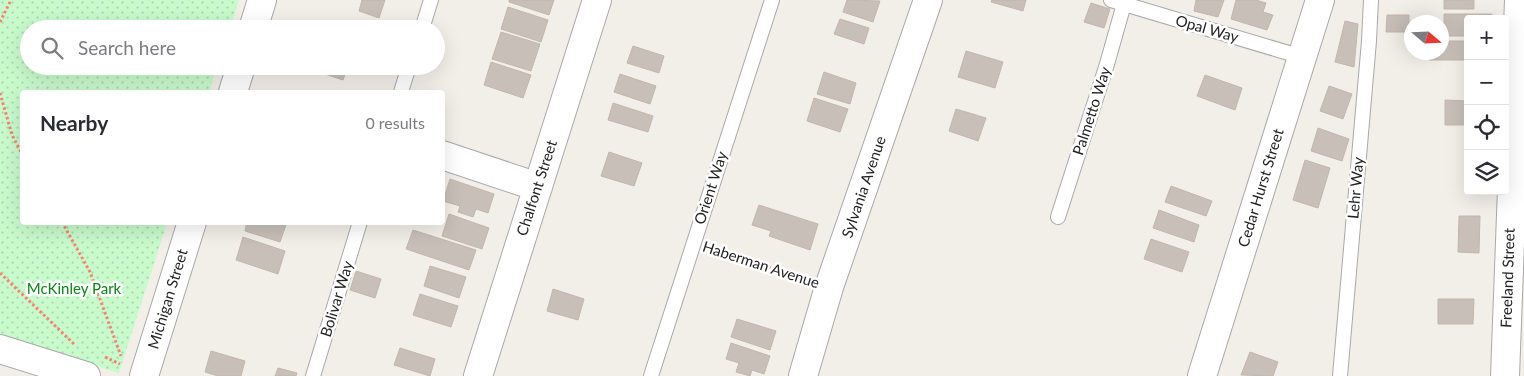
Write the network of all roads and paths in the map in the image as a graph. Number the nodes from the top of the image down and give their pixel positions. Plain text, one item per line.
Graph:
1 (11, 0) edge
2 (262, 0) edge
3 (431, 0) edge
4 (597, 0) edge
5 (772, 0) edge
6 (928, 0) edge
7 (1320, 0) edge
8 (1370, 0) edge
9 (1519, 0) edge
10 (1117, 2) edge
11 (256, 20) edge
12 (425, 20) edge
13 (0, 22) edge
14 (1302, 57) junction
15 (406, 75) edge
16 (402, 90) edge
17 (0, 94) edge
18 (20, 150) edge
19 (445, 156) edge
20 (538, 187) junction
21 (1058, 216) dead end
22 (64, 225) edge
23 (191, 225) edge
24 (359, 225) edge
25 (694, 243) junction
26 (0, 273) edge
27 (829, 287) junction
28 (75, 344) dead end
29 (0, 349) edge
30 (93, 366) edge
31 (144, 376) edge
32 (313, 376) edge
33 (478, 376) edge
34 (651, 376) edge
35 (803, 376) edge
36 (1202, 376) edge
37 (1340, 376) edge
38 (1505, 376) edge

1 - 13 path
2 - 11 street
3 - 12 lane
4 - 20 street, Chalfont Street
5 - 25 lane, Orient Way
6 - 27 street, Sylvania Avenue
7 - 14 street, Cedar Hurst Street
8 - 37 lane, Lehr Way
9 - 38 street, Freeland Street
10 - 14 lane, Opal Way
10 - 21 lane, Palmetto Way
14 - 36 street, Cedar Hurst Street
15 - 16 lane
17 - 18 path
19 - 20 street
20 - 33 street, Chalfont Street
22 - 30 path
23 - 31 street, Michigan Street
24 - 32 lane, Bolivar Way
25 - 27 path, Haberman Avenue
25 - 34 lane, Orient Way
26 - 28 path
27 - 35 street, Sylvania Avenue
29 - 30 street

